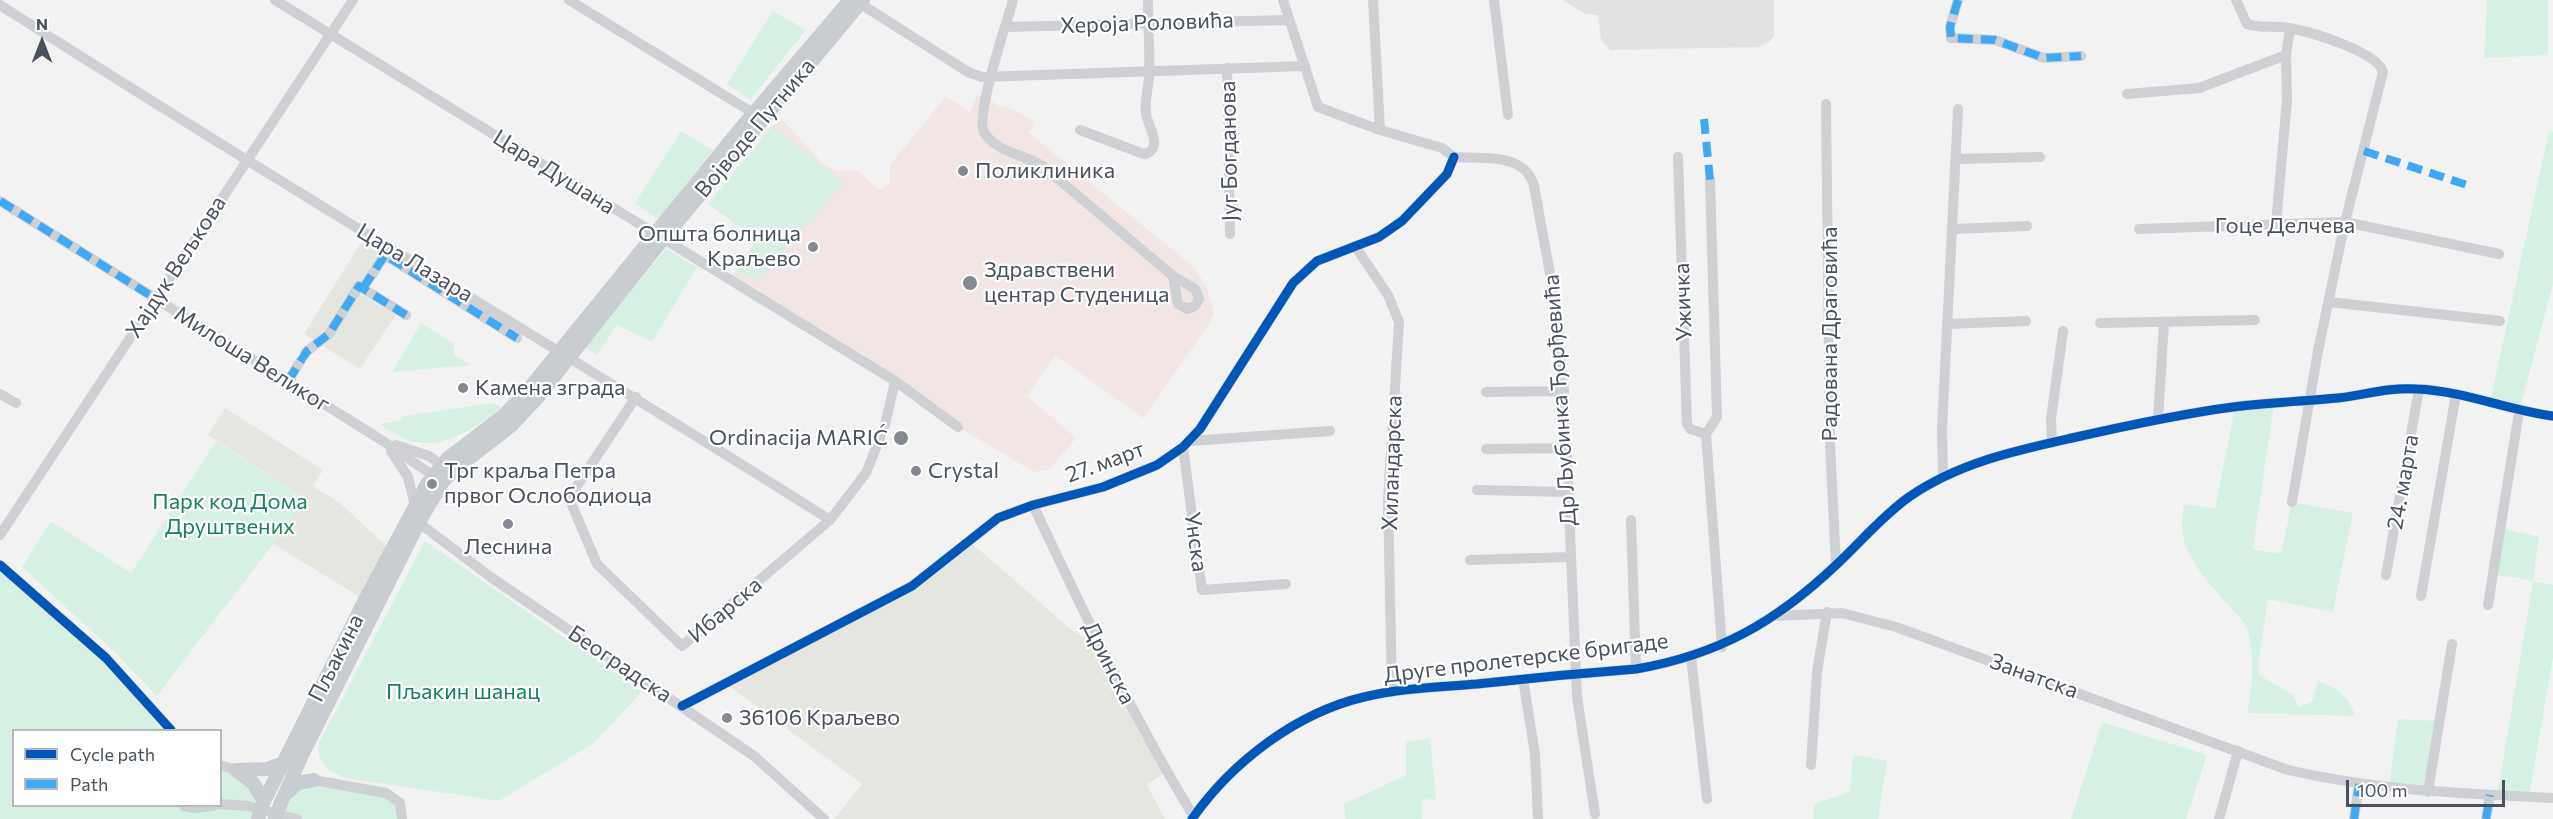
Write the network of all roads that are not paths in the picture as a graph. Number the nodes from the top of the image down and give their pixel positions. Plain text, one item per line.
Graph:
1 (275, 0) edge
2 (353, 0) edge
3 (569, 0) edge
4 (1013, 0) edge
5 (1148, 0) edge
6 (1283, 0) edge
7 (1374, 0) edge
8 (1494, 0) edge
9 (1958, 0) edge
10 (2236, 0) edge
11 (857, 1) edge
12 (0, 5) edge
13 (1288, 20) junction
14 (1148, 23) junction
15 (1006, 27) junction
16 (2290, 28) junction
17 (330, 34) junction
18 (2286, 55) junction
19 (2081, 56) dead end
20 (1305, 66) junction
21 (1227, 68) junction
22 (1149, 71) junction
23 (991, 77) junction
24 (2127, 94) dead end
25 (1826, 104) dead end
26 (1958, 109) dead end
27 (1508, 115) dead end
28 (758, 116) junction
29 (1080, 130) dead end
30 (1380, 130) junction
31 (1678, 157) dead end
32 (2040, 157) dead end
33 (1454, 158) junction
34 (246, 159) junction
35 (1956, 159) junction
36 (1710, 180) dead end
37 (0, 201) edge
38 (2345, 222) junction
39 (2276, 224) junction
40 (2027, 226) dead end
41 (1953, 229) junction
42 (2139, 229) dead end
43 (1230, 234) dead end
44 (659, 236) junction
45 (1355, 246) junction
46 (2499, 254) dead end
47 (1173, 276) dead end
48 (363, 288) junction
49 (156, 299) junction
50 (2329, 302) junction
51 (406, 315) dead end
52 (2255, 320) dead end
53 (2026, 321) dead end
54 (2500, 321) dead end
55 (2164, 322) junction
56 (2100, 323) dead end
57 (1949, 324) junction
58 (2063, 331) dead end
59 (517, 338) dead end
60 (307, 351) tunnel mouth
61 (563, 354) junction
62 (296, 368) tunnel mouth
63 (288, 381) junction
64 (895, 381) junction
65 (2419, 389) junction
66 (1564, 391) junction
67 (1486, 392) dead end
68 (0, 394) edge
69 (2456, 394) junction
70 (636, 397) junction
71 (2308, 400) junction
72 (16, 403) dead end
73 (2519, 412) junction
74 (2553, 416) edge
75 (2158, 419) junction
76 (958, 427) dead end
77 (1330, 431) dead end
78 (1706, 434) junction
79 (383, 441) junction
80 (2052, 443) junction
81 (1187, 444) junction
82 (1567, 448) junction
83 (1486, 449) dead end
84 (442, 474) junction
85 (1943, 476) junction
86 (1477, 490) dead end
87 (1568, 492) junction
88 (2292, 502) dead end
89 (1033, 505) junction
90 (414, 515) junction
91 (830, 520) junction
92 (1631, 520) dead end
93 (0, 535) edge
94 (1571, 557) junction
95 (1470, 560) dead end
96 (0, 565) edge
97 (1836, 565) junction
98 (2386, 575) dead end
99 (1286, 584) dead end
100 (2421, 596) dead end
101 (1799, 598) junction
102 (2488, 604) dead end
103 (1827, 612) junction
104 (1810, 613) junction
105 (1774, 616) junction
106 (2452, 644) dead end
107 (1722, 646) junction
108 (1691, 657) junction
109 (1636, 669) junction
110 (1576, 674) junction
111 (1523, 680) junction
112 (1392, 692) junction
113 (682, 706) junction
114 (170, 729) edge
115 (2238, 751) junction
116 (302, 755) junction
117 (283, 763) junction
118 (1811, 765) dead end
119 (222, 766) edge
120 (236, 770) junction
121 (314, 780) junction
122 (2359, 784) junction
123 (2428, 792) junction
124 (2490, 795) junction
125 (2553, 798) edge
126 (1707, 799) dead end
127 (264, 801) junction
128 (282, 801) junction
129 (222, 804) edge
130 (1595, 814) dead end
131 (1193, 818) edge
132 (258, 819) edge
133 (275, 819) edge
134 (297, 819) edge
135 (402, 819) edge
136 (824, 819) edge
137 (1538, 819) edge
138 (2219, 819) edge
139 (2354, 819) edge
140 (2486, 819) edge

1 - 17 street, Цара Душана
2 - 17 street, Хајдук Вељкова
3 - 28 street
4 - 15 street
5 - 14 street
6 - 13 street
7 - 30 street
8 - 27 street
9 - 19 street
10 - 16 street
11 - 23 street, Југ Богданова
11 - 28 main road, Војводе Путника
12 - 34 street, Цара Лазара
13 - 14 street, Хероја Роловића
13 - 20 street
14 - 15 street, Хероја Роловића
14 - 22 street
15 - 23 street
16 - 18 street
16 - 38 street
17 - 34 street, Хајдук Вељкова
17 - 44 street, Цара Душана
18 - 24 street
18 - 39 street
20 - 21 street, Југ Богданова
20 - 30 street
21 - 22 street, Југ Богданова
21 - 43 street, Југ Богданова
22 - 23 street, Југ Богданова
22 - 29 street
23 - 47 street
25 - 97 street, Радована Драговића
26 - 35 street
28 - 44 main road, Војводе Путника
30 - 33 street
31 - 78 street, Ужичка
32 - 35 street
33 - 45 street, 27. март
33 - 66 street, Др Љубинка Ђорђевића
34 - 49 street, Хајдук Вељкова
34 - 61 street, Цара Лазара
35 - 41 street
36 - 78 street, Ужичка
37 - 49 street, Милоша Великог
38 - 39 street, Гоце Делчева
38 - 46 street, Гоце Делчева
38 - 50 street
39 - 42 street, Гоце Делчева
40 - 41 street
41 - 57 street
44 - 61 main road, Војводе Путника
44 - 64 street, Цара Душана
45 - 81 street, 27. март
45 - 112 street, Хиландарска
48 - 51 street
48 - 59 street, Цара Лазара
48 - 60 street
49 - 63 street, Милоша Великог
49 - 93 street, Хајдук Вељкова
50 - 54 street
50 - 71 street
52 - 55 street
53 - 57 street
55 - 56 street
55 - 75 street
57 - 85 street
58 - 80 street
61 - 70 street, Цара Лазара
61 - 84 main road, Војводе Путника
62 - 63 street
63 - 79 street, Милоша Великог
64 - 76 street, Цара Душана
64 - 91 street, Ибарска
65 - 69 street, Друге пролетерске бригаде
65 - 71 street, Друге пролетерске бригаде
65 - 98 street, 24. марта
66 - 67 street
66 - 82 street, Др Љубинка Ђорђевића
68 - 72 street
69 - 73 street, Друге пролетерске бригаде
69 - 100 street
70 - 91 street, Цара Лазара
70 - 91 street, Ибарска
71 - 75 street, Друге пролетерске бригаде
71 - 88 street
73 - 74 street, Друге пролетерске бригаде
73 - 102 street
75 - 80 street, Друге пролетерске бригаде
77 - 81 street
78 - 107 street, Ужичка
79 - 84 street
79 - 90 street
80 - 85 street, Друге пролетерске бригаде
81 - 89 street, 27. март
81 - 99 street, Унска
82 - 83 street
82 - 87 street, Др Љубинка Ђорђевића
84 - 90 main road
85 - 97 street, Друге пролетерске бригаде
86 - 87 street
87 - 94 street, Др Љубинка Ђорђевића
89 - 113 street, 27. март
89 - 131 street, Дринска
90 - 113 street, Београдска
90 - 116 main road, Пљакина
90 - 117 main road, Пљакина
92 - 109 street, Друге пролетерске бригаде
94 - 95 street
94 - 110 street, Др Љубинка Ђорђевића
96 - 114 street
97 - 101 street, Друге пролетерске бригаде
101 - 104 street
101 - 105 street, Друге пролетерске бригаде
103 - 104 street, Занатска
103 - 115 street, Занатска
103 - 118 street
104 - 105 street, Занатска
105 - 107 street, Друге пролетерске бригаде
106 - 123 street
107 - 108 street, Друге пролетерске бригаде
108 - 109 street, Друге пролетерске бригаде
108 - 126 street, Друге пролетерске бригаде
109 - 110 street, Друге пролетерске бригаде
110 - 111 street, Друге пролетерске бригаде
110 - 130 street, Друге пролетерске бригаде
111 - 112 street, Друге пролетерске бригаде
111 - 137 street
112 - 131 street, Друге пролетерске бригаде
113 - 136 street, Београдска
115 - 122 street, Занатска
115 - 138 street
116 - 121 main road
116 - 128 main road, Пљакина
117 - 120 main road
117 - 127 main road, Пљакина
119 - 120 street
120 - 127 main road
121 - 128 main road
121 - 135 street
122 - 123 street, Занатска
122 - 139 street
123 - 124 street, Занатска
124 - 125 street, Занатска
124 - 140 street
127 - 132 main road, Пљакина, bridge
128 - 133 main road, Пљакина, bridge
129 - 134 street

